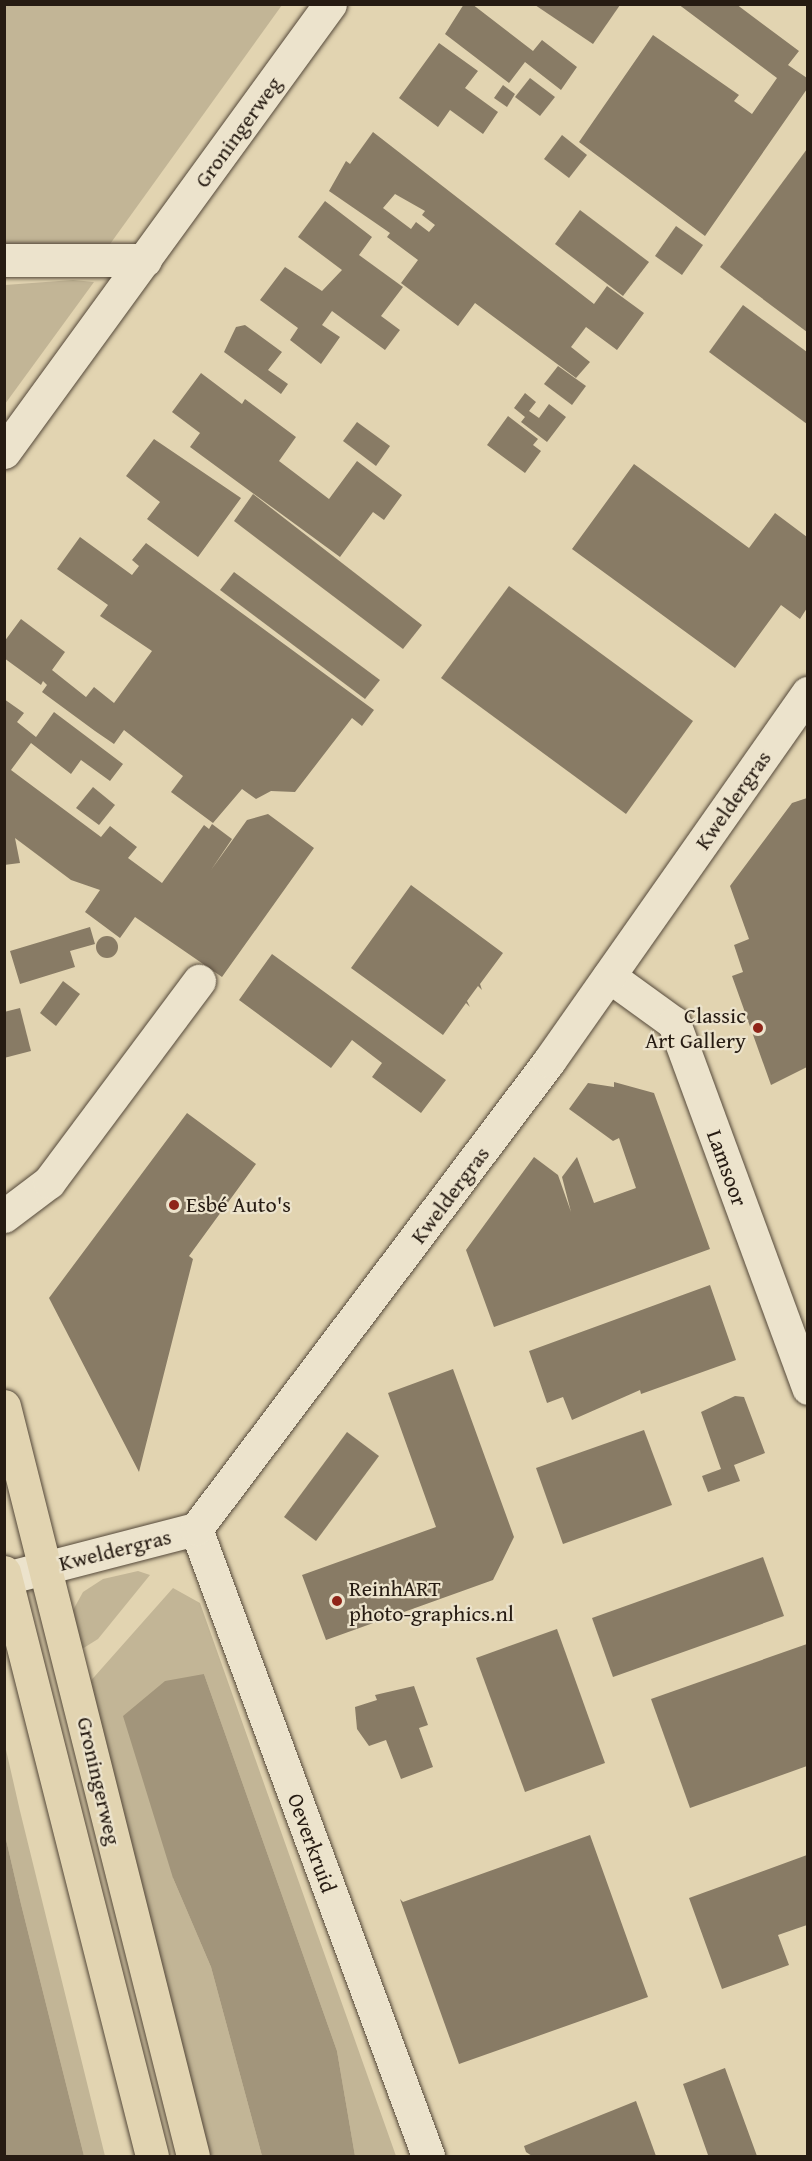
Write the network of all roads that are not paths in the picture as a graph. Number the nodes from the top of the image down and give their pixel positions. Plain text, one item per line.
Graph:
1 (330, 4) edge
2 (4, 260) edge
3 (145, 260) junction
4 (4, 452) edge
5 (807, 693) edge
6 (609, 976) junction
7 (199, 981) dead end
8 (4, 1216) edge
9 (807, 1388) edge
10 (4, 1406) edge
11 (196, 1529) junction
12 (45, 1568) junction
13 (5, 1575) edge
14 (152, 2157) edge
15 (193, 2157) edge
16 (428, 2157) edge

1 - 3 street, Groningerweg
2 - 3 street
3 - 4 street, Groningerweg
5 - 6 street, Kweldergras
6 - 9 street, Lamsoor
6 - 11 street, Kweldergras
7 - 8 street
10 - 12 main road, Groningerweg
11 - 12 street, Kweldergras
11 - 16 street, Oeverkruid
12 - 13 street, Kweldergras
12 - 15 main road, Groningerweg
13 - 14 main road, Groningerweg

